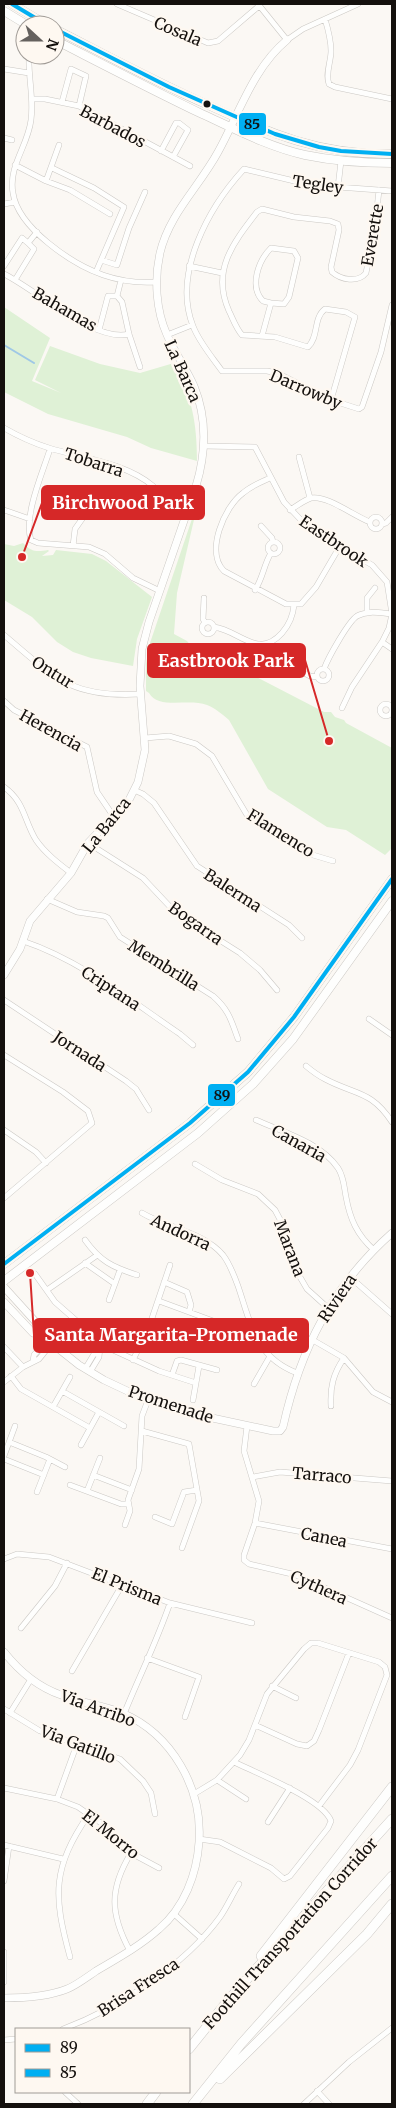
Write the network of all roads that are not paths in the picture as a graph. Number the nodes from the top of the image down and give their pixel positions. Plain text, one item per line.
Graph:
1 (12, 4) edge
2 (117, 4) edge
3 (358, 4) edge
4 (258, 5) edge
5 (4, 11) edge
6 (30, 15) edge
7 (15, 18) edge
8 (325, 19) junction
9 (65, 34) edge
10 (288, 40) junction
11 (65, 45) edge
12 (29, 65) edge
13 (4, 69) edge
14 (29, 73) junction
15 (32, 99) junction
16 (392, 99) edge
17 (62, 102) junction
18 (78, 106) junction
19 (236, 118) junction
20 (231, 128) junction
21 (4, 138) edge
22 (12, 140) dead end
23 (59, 145) dead end
24 (161, 151) junction
25 (392, 154) edge
26 (173, 157) junction
27 (341, 161) junction
28 (392, 163) edge
29 (15, 165) junction
30 (190, 166) dead end
31 (52, 168) junction
32 (46, 181) junction
33 (90, 186) junction
34 (338, 187) junction
35 (379, 190) junction
36 (392, 191) edge
37 (145, 192) dead end
38 (83, 198) junction
39 (14, 202) junction
40 (4, 204) edge
41 (110, 214) dead end
42 (117, 223) junction
43 (129, 228) junction
44 (37, 232) junction
45 (28, 243) junction
46 (102, 260) junction
47 (4, 266) edge
48 (189, 266) junction
49 (96, 272) junction
50 (222, 273) junction
51 (4, 274) edge
52 (15, 280) junction
53 (121, 280) junction
54 (156, 282) junction
55 (117, 296) junction
56 (271, 303) junction
57 (392, 305) edge
58 (192, 325) junction
59 (99, 330) junction
60 (129, 334) junction
61 (167, 335) junction
62 (262, 336) junction
63 (140, 367) dead end
64 (331, 400) junction
65 (4, 428) edge
66 (204, 446) junction
67 (50, 448) junction
68 (300, 457) dead end
69 (270, 478) junction
70 (310, 498) junction
71 (4, 510) edge
72 (290, 510) junction
73 (86, 512) dead end
74 (140, 515) dead end
75 (392, 517) edge
76 (30, 519) junction
77 (261, 526) dead end
78 (273, 542) junction
79 (73, 546) junction
80 (340, 546) junction
81 (271, 553) junction
82 (390, 581) edge
83 (375, 588) dead end
84 (160, 590) junction
85 (255, 590) junction
86 (204, 598) dead end
87 (294, 605) junction
88 (367, 612) junction
89 (392, 614) edge
90 (205, 624) junction
91 (214, 627) junction
92 (4, 635) edge
93 (382, 642) junction
94 (392, 649) edge
95 (287, 664) dead end
96 (324, 669) junction
97 (317, 677) junction
98 (140, 694) junction
99 (4, 701) edge
100 (342, 708) dead end
101 (145, 738) junction
102 (4, 787) edge
103 (134, 790) junction
104 (114, 817) junction
105 (88, 843) junction
106 (333, 861) dead end
107 (71, 873) junction
108 (391, 883) edge
109 (384, 892) junction
110 (48, 899) junction
111 (392, 899) edge
112 (302, 938) dead end
113 (23, 941) junction
114 (4, 975) edge
115 (277, 990) dead end
116 (4, 1000) edge
117 (369, 1019) dead end
118 (392, 1035) edge
119 (238, 1039) dead end
120 (193, 1045) dead end
121 (4, 1055) edge
122 (306, 1066) dead end
123 (149, 1110) dead end
124 (256, 1120) dead end
125 (392, 1122) edge
126 (4, 1130) edge
127 (46, 1163) junction
128 (195, 1164) dead end
129 (4, 1198) edge
130 (142, 1213) dead end
131 (392, 1232) edge
132 (85, 1240) dead end
133 (374, 1250) junction
134 (96, 1256) junction
135 (4, 1264) edge
136 (85, 1264) junction
137 (170, 1265) dead end
138 (120, 1270) junction
139 (35, 1274) dead end
140 (137, 1275) dead end
141 (350, 1277) junction
142 (4, 1281) edge
143 (164, 1282) junction
144 (115, 1284) junction
145 (4, 1287) edge
146 (47, 1290) junction
147 (109, 1300) dead end
148 (159, 1301) junction
149 (4, 1302) edge
150 (328, 1308) junction
151 (189, 1312) junction
152 (392, 1314) edge
153 (28, 1315) junction
154 (21, 1322) junction
155 (216, 1322) dead end
156 (311, 1339) junction
157 (48, 1340) junction
158 (4, 1347) edge
159 (99, 1350) junction
160 (270, 1358) junction
161 (344, 1358) junction
162 (133, 1360) junction
163 (199, 1366) junction
164 (23, 1367) junction
165 (87, 1370) junction
166 (217, 1370) dead end
167 (297, 1374) junction
168 (172, 1375) junction
169 (12, 1376) junction
170 (70, 1377) dead end
171 (4, 1382) edge
172 (196, 1383) junction
173 (254, 1384) dead end
174 (62, 1391) junction
175 (148, 1400) junction
176 (193, 1400) dead end
177 (392, 1402) edge
178 (330, 1406) dead end
179 (54, 1407) junction
180 (100, 1412) junction
181 (15, 1426) dead end
182 (124, 1426) dead end
183 (247, 1426) junction
184 (90, 1428) junction
185 (142, 1431) junction
186 (280, 1431) joint
187 (9, 1442) junction
188 (80, 1446) dead end
189 (4, 1458) edge
190 (100, 1458) dead end
191 (50, 1459) junction
192 (65, 1467) dead end
193 (93, 1474) junction
194 (44, 1475) junction
195 (252, 1477) junction
196 (392, 1481) edge
197 (70, 1485) dead end
198 (132, 1490) junction
199 (197, 1490) junction
200 (86, 1491) junction
201 (37, 1492) dead end
202 (128, 1504) junction
203 (156, 1517) dead end
204 (256, 1523) junction
205 (125, 1525) dead end
206 (182, 1548) dead end
207 (392, 1549) edge
208 (4, 1559) edge
209 (68, 1563) junction
210 (122, 1585) junction
211 (170, 1604) junction
212 (392, 1618) edge
213 (252, 1623) dead end
214 (21, 1628) dead end
215 (4, 1652) edge
216 (349, 1653) junction
217 (147, 1658) junction
218 (72, 1671) dead end
219 (31, 1679) junction
220 (272, 1686) junction
221 (296, 1698) dead end
222 (4, 1709) edge
223 (10, 1713) junction
224 (124, 1714) junction
225 (185, 1717) dead end
226 (255, 1724) junction
227 (77, 1744) junction
228 (234, 1762) junction
229 (217, 1780) junction
230 (392, 1786) edge
231 (4, 1788) edge
232 (290, 1788) junction
233 (194, 1794) junction
234 (57, 1799) junction
235 (246, 1800) dead end
236 (319, 1806) junction
237 (89, 1814) junction
238 (156, 1814) dead end
239 (392, 1819) edge
240 (268, 1822) dead end
241 (199, 1839) junction
242 (6, 1845) edge
243 (131, 1853) junction
244 (63, 1860) junction
245 (159, 1868) dead end
246 (392, 1876) edge
247 (4, 1881) edge
248 (239, 1884) dead end
249 (392, 1904) edge
250 (174, 1914) junction
251 (202, 1938) junction
252 (130, 1951) junction
253 (4, 1952) edge
254 (70, 1957) dead end
255 (4, 1982) edge
256 (4, 1998) edge
257 (229, 1998) junction
258 (80, 2023) junction
259 (66, 2028) edge
260 (83, 2028) edge
261 (392, 2028) edge
262 (190, 2048) edge
263 (317, 2091) junction
264 (66, 2093) edge
265 (155, 2093) edge
266 (78, 2104) edge
267 (147, 2104) edge
268 (194, 2104) edge
269 (304, 2104) edge
270 (329, 2104) edge

1 - 6 main road
2 - 4 street, Cosala
3 - 8 street, La Barca
4 - 10 street
5 - 7 main road
8 - 10 street, La Barca
8 - 16 street
9 - 19 main road
10 - 19 street, La Barca
11 - 20 main road
12 - 14 street
13 - 14 street
14 - 15 street
15 - 17 street, Barbados
15 - 29 street
17 - 18 street, Barbados
17 - 18 street
18 - 24 street, Barbados
19 - 20 street, La Barca
19 - 25 main road
20 - 27 main road
20 - 54 street, La Barca
21 - 22 street
23 - 31 street
24 - 26 street, Barbados
24 - 26 street
26 - 30 street, Barbados
27 - 28 main road
27 - 34 street
29 - 32 street
29 - 39 street
31 - 32 street
31 - 33 street
32 - 38 street
33 - 38 street
33 - 42 street
34 - 35 street, Tegley
34 - 48 street, Tegley
35 - 36 street, Tegley
35 - 50 street, Everette
37 - 43 street
38 - 41 street
39 - 40 street
39 - 44 street
42 - 43 street
42 - 46 street
43 - 46 street
44 - 45 street
44 - 49 street
45 - 47 street
45 - 52 street
46 - 49 street
48 - 50 street
48 - 58 street
49 - 53 street
50 - 62 street
51 - 52 street, Bahamas
52 - 59 street, Bahamas
53 - 54 street
53 - 55 street
54 - 61 street, La Barca
55 - 59 street
55 - 60 street
56 - 56 street
56 - 62 street
57 - 64 street, Darrowby
58 - 61 street
58 - 64 street, Darrowby
59 - 60 street, Bahamas
60 - 63 street
61 - 66 street, La Barca
62 - 64 street
65 - 67 street, Tobarra
66 - 69 street, Eastbrook
66 - 84 street, La Barca
67 - 74 street, Tobarra
67 - 76 street
68 - 70 street
69 - 72 street, Eastbrook
69 - 85 street
70 - 72 street
70 - 75 street
71 - 76 street
72 - 80 street, Eastbrook
73 - 79 street
76 - 79 street
77 - 78 street
78 - 81 street
78 - 81 street
79 - 84 street
80 - 82 street, Eastbrook
80 - 87 street
81 - 85 street
82 - 89 street, Eastbrook
83 - 88 street
84 - 98 street, La Barca
85 - 87 street
86 - 90 street
87 - 91 street
88 - 89 street
88 - 96 street
89 - 93 street, Eastbrook
90 - 91 street
90 - 91 street
92 - 98 street, Ontur
93 - 94 street
93 - 100 street, Eastbrook
95 - 97 street
96 - 97 street
96 - 97 street
98 - 101 street, La Barca
99 - 104 street, Herencia
101 - 103 street, La Barca
101 - 106 street, Flamenco
102 - 107 street
103 - 104 street, La Barca
103 - 112 street, Balerma
104 - 105 street, La Barca
105 - 107 street, La Barca
105 - 115 street, Bogarra
107 - 110 street, La Barca
108 - 109 main road
109 - 111 street
109 - 135 main road
110 - 113 street, La Barca
110 - 119 street, Membrilla
111 - 142 main road
113 - 114 street, La Barca
113 - 120 street, Criptana
116 - 123 street, Jornada
117 - 118 street
121 - 127 street
122 - 125 street
124 - 133 street, Canaria
126 - 127 street
127 - 129 street
128 - 150 street, Marana
130 - 160 street, Andorra
131 - 133 street, Riviera
132 - 134 street
133 - 141 street, Riviera
134 - 136 street
134 - 138 street
136 - 144 street
136 - 146 street
137 - 143 street
138 - 140 street
138 - 144 street
139 - 146 street
141 - 150 street, Riviera
141 - 152 street
143 - 148 street
143 - 151 street
144 - 147 street
145 - 153 street, Promenade
146 - 159 street
148 - 151 street
148 - 162 street
149 - 154 street, Promenade
150 - 156 street, Riviera
151 - 155 street
153 - 154 street
153 - 157 street, Promenade
154 - 157 street, Promenade
156 - 161 street
156 - 167 street, Riviera
157 - 164 street
157 - 165 street, Promenade
158 - 164 street
159 - 162 street
159 - 165 street
160 - 167 street, Andorra
160 - 173 street
161 - 177 street
161 - 178 street
162 - 168 street
163 - 166 street
163 - 168 street
163 - 172 street
164 - 169 street
165 - 175 street, Promenade
167 - 186 street, Riviera
168 - 172 street
169 - 171 street
169 - 179 street
170 - 174 street
172 - 176 street
174 - 179 street
174 - 180 street
175 - 183 street, Promenade
175 - 185 street
179 - 184 street
180 - 182 street
180 - 184 street
181 - 187 street
183 - 186 street, Promenade
183 - 195 street
184 - 188 street
185 - 198 street
185 - 199 street
187 - 189 street
187 - 191 street
189 - 194 street
190 - 193 street
191 - 192 street
191 - 194 street
193 - 198 street
193 - 200 street
194 - 201 street
195 - 196 street, Tarraco
195 - 204 street
197 - 200 street
198 - 202 street
199 - 203 street
199 - 206 street
200 - 202 street
202 - 205 street
204 - 207 street, Canea
204 - 212 street, Cythera
208 - 209 street, El Prisma
209 - 210 street, El Prisma
209 - 214 street
210 - 211 street, El Prisma
210 - 218 street
211 - 213 street, El Prisma
211 - 217 street
215 - 219 street, Via Arribo
216 - 220 street
216 - 226 street
216 - 236 street
217 - 224 street
217 - 225 street
219 - 223 street
219 - 224 street, Via Arribo
220 - 221 street
220 - 226 street
222 - 223 street, Via Gatillo
223 - 227 street, Via Gatillo
224 - 233 street, Via Arribo
226 - 228 street
227 - 234 street
227 - 238 street, Via Gatillo
228 - 229 street
228 - 232 street
229 - 233 street
229 - 235 street
230 - 257 highway
231 - 234 street, El Morro
232 - 236 street
232 - 240 street
233 - 241 street, Via Arribo
234 - 237 street, El Morro
236 - 241 street
237 - 243 street, El Morro
237 - 244 street
239 - 257 highway, Foothill Transportation Corridor
241 - 250 street, Via Arribo
242 - 244 street
242 - 247 street
243 - 245 street, El Morro
243 - 252 street
244 - 254 street
246 - 268 highway
248 - 251 street, Brisa Fresca
249 - 268 highway
250 - 251 street
250 - 252 street, Via Arribo
251 - 258 street, Brisa Fresca
252 - 256 street, Via Arribo
253 - 255 street
257 - 262 highway, Foothill Transportation Corridor
258 - 259 street, Brisa Fresca
258 - 260 street
261 - 263 street
263 - 269 street
263 - 270 street
264 - 266 street
265 - 267 highway

